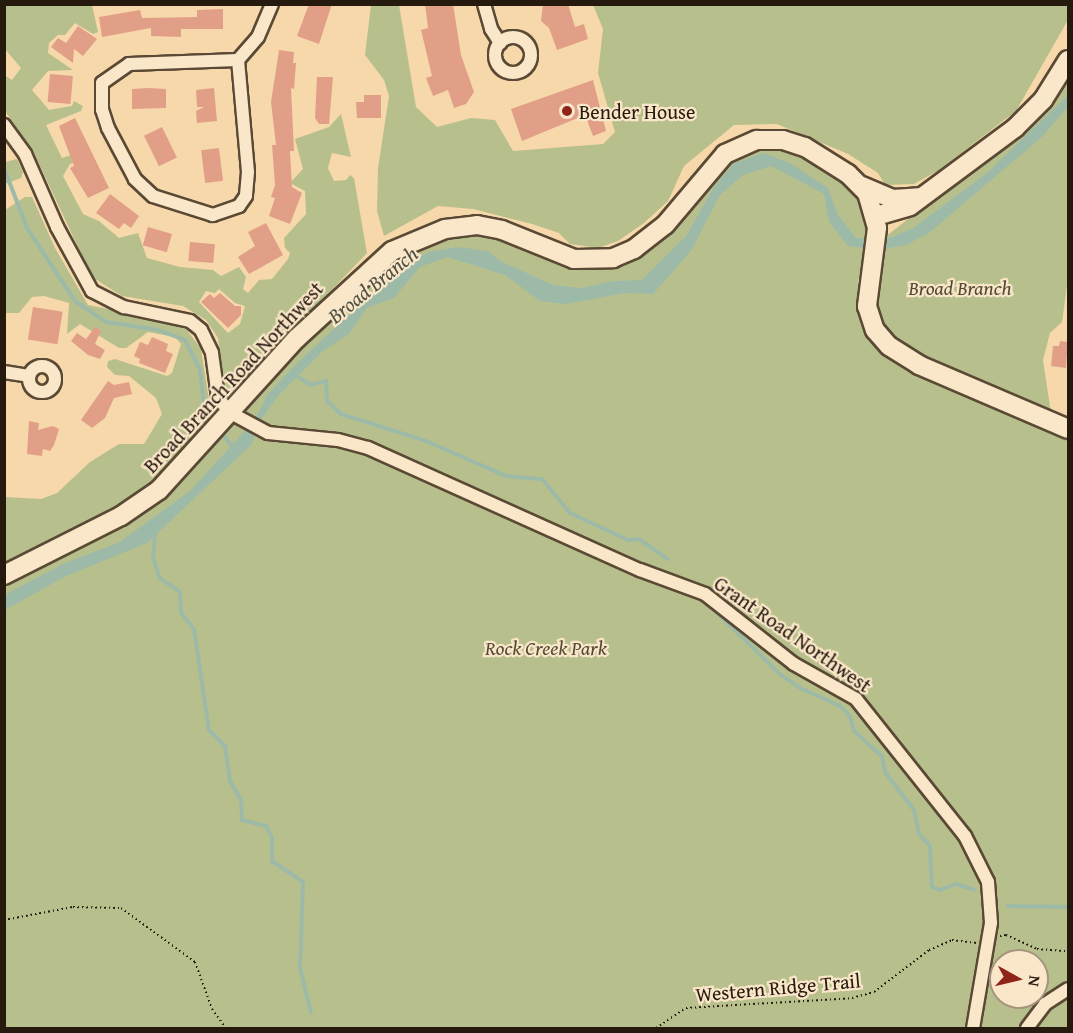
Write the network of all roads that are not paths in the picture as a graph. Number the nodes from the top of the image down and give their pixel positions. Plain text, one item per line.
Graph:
1 (272, 4) edge
2 (484, 4) edge
3 (500, 43) dead end
4 (238, 60) junction
5 (1068, 60) edge
6 (4, 125) edge
7 (858, 183) junction
8 (923, 197) junction
9 (876, 216) junction
10 (4, 372) edge
11 (29, 376) dead end
12 (229, 412) junction
13 (1068, 429) edge
14 (4, 575) edge
15 (1068, 989) edge
16 (973, 1029) edge
17 (1027, 1029) edge

1 - 4 street
2 - 3 street
4 - 4 street
5 - 8 main road
6 - 12 street
7 - 8 main road
7 - 9 main road, Broad Branch Road Northwest
7 - 12 main road, Broad Branch Road Northwest
8 - 9 main road
9 - 13 main road
10 - 11 street
12 - 14 main road, Broad Branch Road Northwest
12 - 16 street, Grant Road Northwest
15 - 17 street

